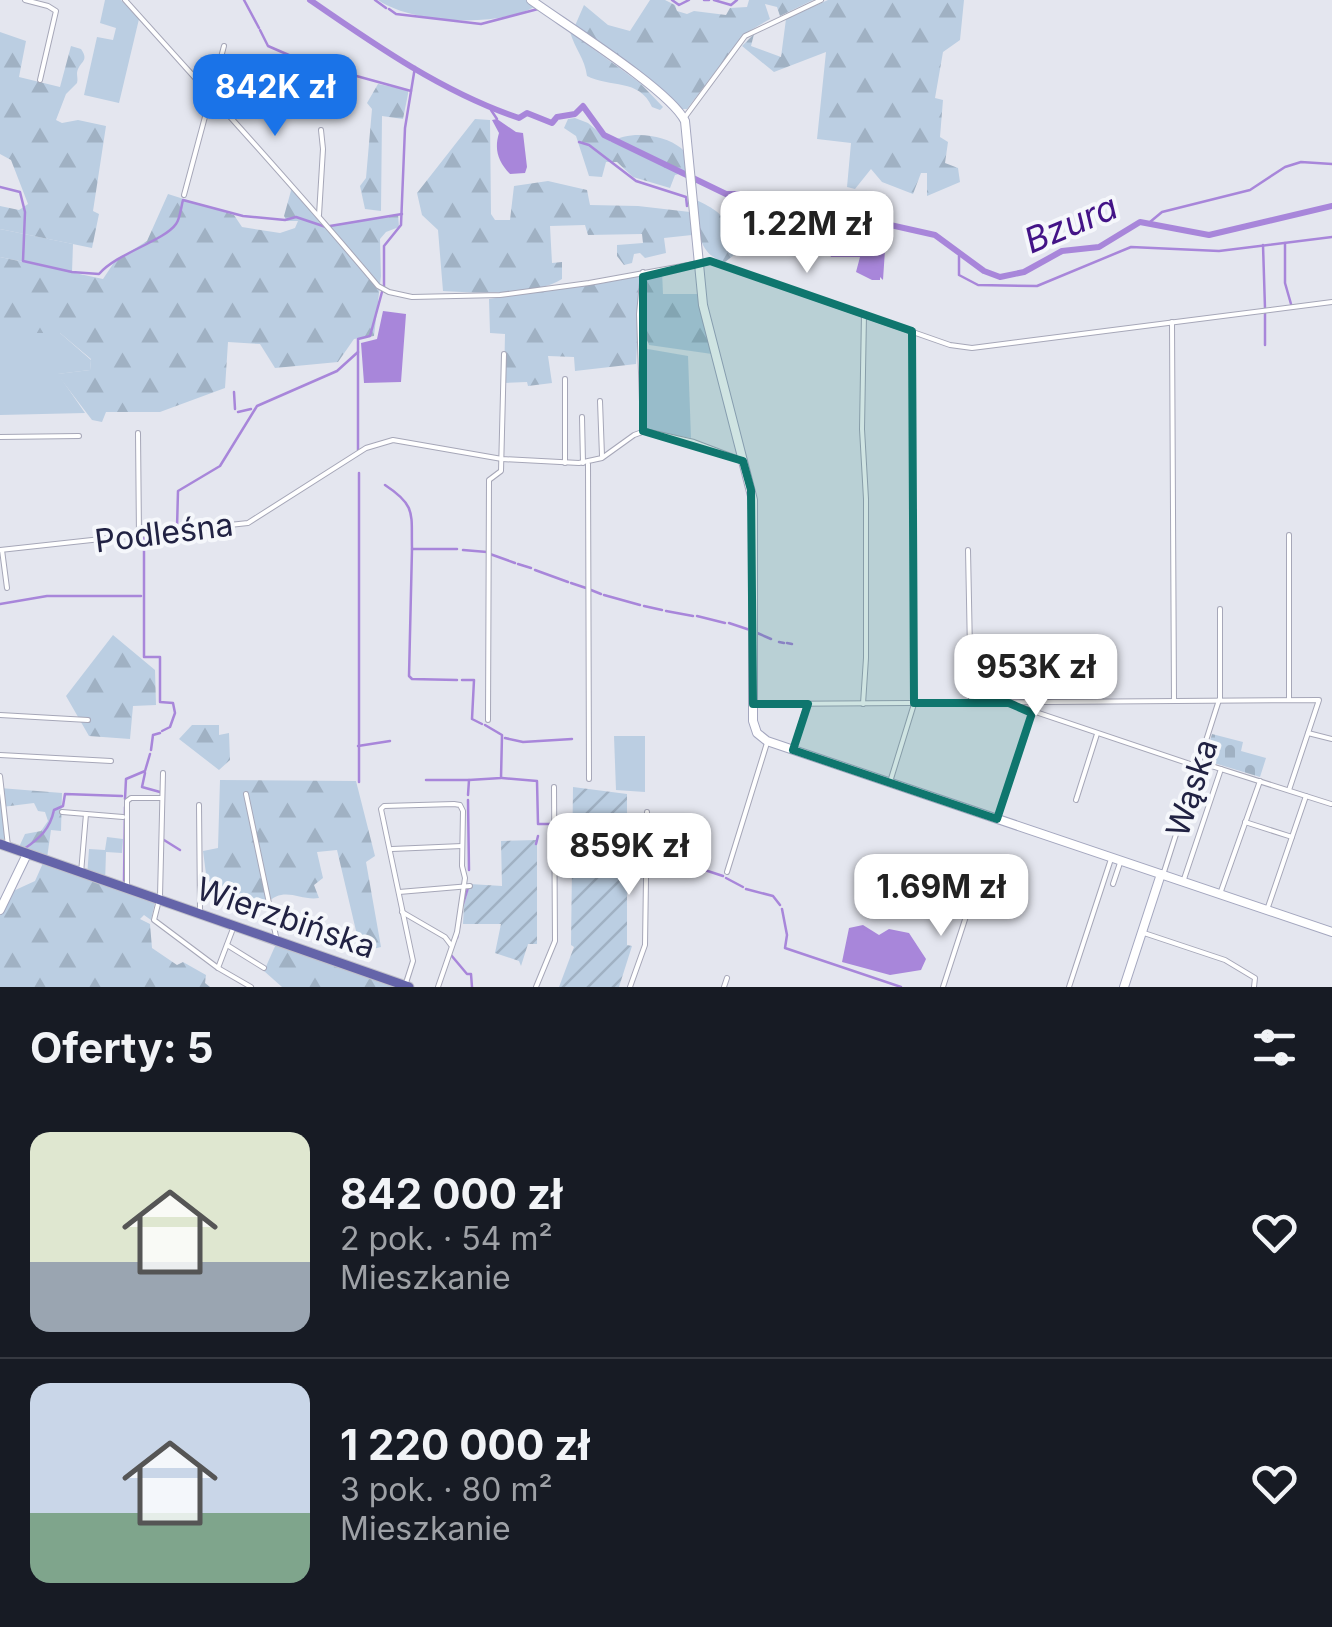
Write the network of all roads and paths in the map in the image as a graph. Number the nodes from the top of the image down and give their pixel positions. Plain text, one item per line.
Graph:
1 (25, 0) edge
2 (124, 0) edge
3 (532, 0) edge
4 (821, 0) edge
5 (224, 46) dead end
6 (40, 80) dead end
7 (211, 94) junction
8 (684, 118) junction
9 (321, 130) dead end
10 (184, 195) dead end
11 (319, 215) junction
12 (697, 262) junction
13 (643, 272) junction
14 (1332, 302) edge
15 (864, 314) junction
16 (1172, 322) junction
17 (912, 331) junction
18 (504, 354) dead end
19 (564, 378) dead end
20 (600, 401) dead end
21 (582, 417) dead end
22 (642, 431) junction
23 (138, 433) dead end
24 (0, 436) edge
25 (79, 436) dead end
26 (602, 458) junction
27 (502, 459) junction
28 (743, 461) junction
29 (566, 463) junction
30 (585, 463) junction
31 (1289, 535) dead end
32 (139, 536) junction
33 (1, 550) edge
34 (968, 550) dead end
35 (7, 588) dead end
36 (1220, 609) dead end
37 (1036, 667) dead end
38 (1220, 700) junction
39 (1289, 700) junction
40 (1174, 701) junction
41 (971, 702) junction
42 (1036, 702) junction
43 (1009, 703) junction
44 (753, 704) junction
45 (807, 704) junction
46 (863, 704) junction
47 (914, 704) junction
48 (1032, 712) junction
49 (0, 716) edge
50 (88, 720) dead end
51 (488, 720) dead end
52 (1308, 733) junction
53 (1097, 734) junction
54 (1332, 739) edge
55 (768, 741) junction
56 (793, 750) junction
57 (0, 755) edge
58 (111, 760) dead end
59 (1200, 765) junction
60 (1222, 769) junction
61 (163, 773) dead end
62 (0, 776) edge
63 (589, 778) dead end
64 (1260, 781) junction
65 (890, 782) junction
66 (554, 787) dead end
67 (1289, 790) junction
68 (246, 794) dead end
69 (1306, 795) junction
70 (162, 798) junction
71 (1076, 800) dead end
72 (1332, 803) edge
73 (199, 804) dead end
74 (62, 812) dead end
75 (647, 812) dead end
76 (86, 814) junction
77 (123, 818) dead end
78 (998, 819) junction
79 (1245, 822) junction
80 (1292, 838) junction
81 (4, 846) edge
82 (462, 846) junction
83 (390, 848) junction
84 (28, 854) junction
85 (1116, 859) junction
86 (727, 872) dead end
87 (81, 873) junction
88 (1162, 874) junction
89 (1184, 882) junction
90 (1113, 884) dead end
91 (467, 886) junction
92 (127, 889) junction
93 (398, 892) junction
94 (1220, 894) junction
95 (159, 900) junction
96 (971, 901) dead end
97 (0, 910) edge
98 (1267, 910) junction
99 (402, 912) junction
100 (200, 914) junction
101 (234, 926) junction
102 (1142, 932) junction
103 (1332, 932) edge
104 (277, 941) junction
105 (227, 945) junction
106 (452, 946) junction
107 (218, 968) junction
108 (264, 968) dead end
109 (727, 978) dead end
110 (407, 986) edge
111 (250, 987) edge
112 (438, 987) edge
113 (536, 987) edge
114 (630, 987) edge
115 (724, 987) edge
116 (943, 987) edge
117 (1069, 987) edge
118 (1124, 987) edge
119 (1254, 987) edge

1 - 6 street
2 - 7 street
3 - 8 street
4 - 8 street
5 - 7 street
7 - 10 street
7 - 11 street
8 - 12 street
9 - 11 street
11 - 13 street
12 - 13 street
12 - 15 street
12 - 28 street
13 - 22 street
14 - 16 street
15 - 17 street
15 - 46 street
16 - 17 street
16 - 40 street
17 - 47 street
18 - 27 street
19 - 29 street
20 - 26 street
21 - 30 street
22 - 26 street, Podleśna
22 - 28 street
23 - 32 street
24 - 25 street
26 - 30 street, Podleśna
27 - 29 street, Podleśna
27 - 32 street, Podleśna
27 - 51 street
28 - 44 street
29 - 30 street, Podleśna
30 - 63 street
31 - 39 street
32 - 33 street, Podleśna
33 - 35 street
34 - 41 street
36 - 38 street, Wąska
37 - 42 street
38 - 39 street
38 - 40 street
38 - 59 street, Wąska
39 - 52 street
40 - 42 street
41 - 43 street
41 - 47 street
42 - 43 street
43 - 48 street
44 - 45 street
44 - 55 street
45 - 46 street
45 - 56 street
46 - 47 street
47 - 65 street
48 - 53 street
48 - 78 street
49 - 50 street
52 - 54 street
52 - 67 street
53 - 59 street
53 - 71 street
55 - 56 street
55 - 86 street
56 - 65 street
57 - 58 street
59 - 60 street
59 - 88 street, Wąska
60 - 64 street
60 - 89 street
61 - 70 street
62 - 81 street
64 - 67 street
64 - 79 street
65 - 78 street
66 - 113 street
67 - 69 street
68 - 104 street
69 - 72 street
69 - 80 street
70 - 92 street
70 - 95 street
73 - 100 street
74 - 76 street
75 - 114 street
76 - 77 street
76 - 87 street
78 - 85 street
79 - 80 street
79 - 94 street
80 - 98 street
81 - 84 main road, Wierzbińska
82 - 83 street
82 - 83 street
82 - 91 street
83 - 93 street
84 - 87 main road, Wierzbińska
84 - 97 street
85 - 88 street
85 - 90 street
85 - 117 street
87 - 92 main road, Wierzbińska
88 - 89 street
88 - 102 street
89 - 94 street
91 - 93 street
91 - 106 street
92 - 95 main road, Wierzbińska
93 - 99 street
94 - 98 street
95 - 100 main road, Wierzbińska
95 - 107 street
96 - 116 street
98 - 103 street
99 - 106 street
99 - 110 street
100 - 101 main road, Wierzbińska
101 - 104 main road, Wierzbińska
101 - 105 street
102 - 118 street
102 - 119 street
104 - 110 main road, Wierzbińska
105 - 107 street
105 - 108 street
106 - 112 street
107 - 111 street
109 - 115 street

